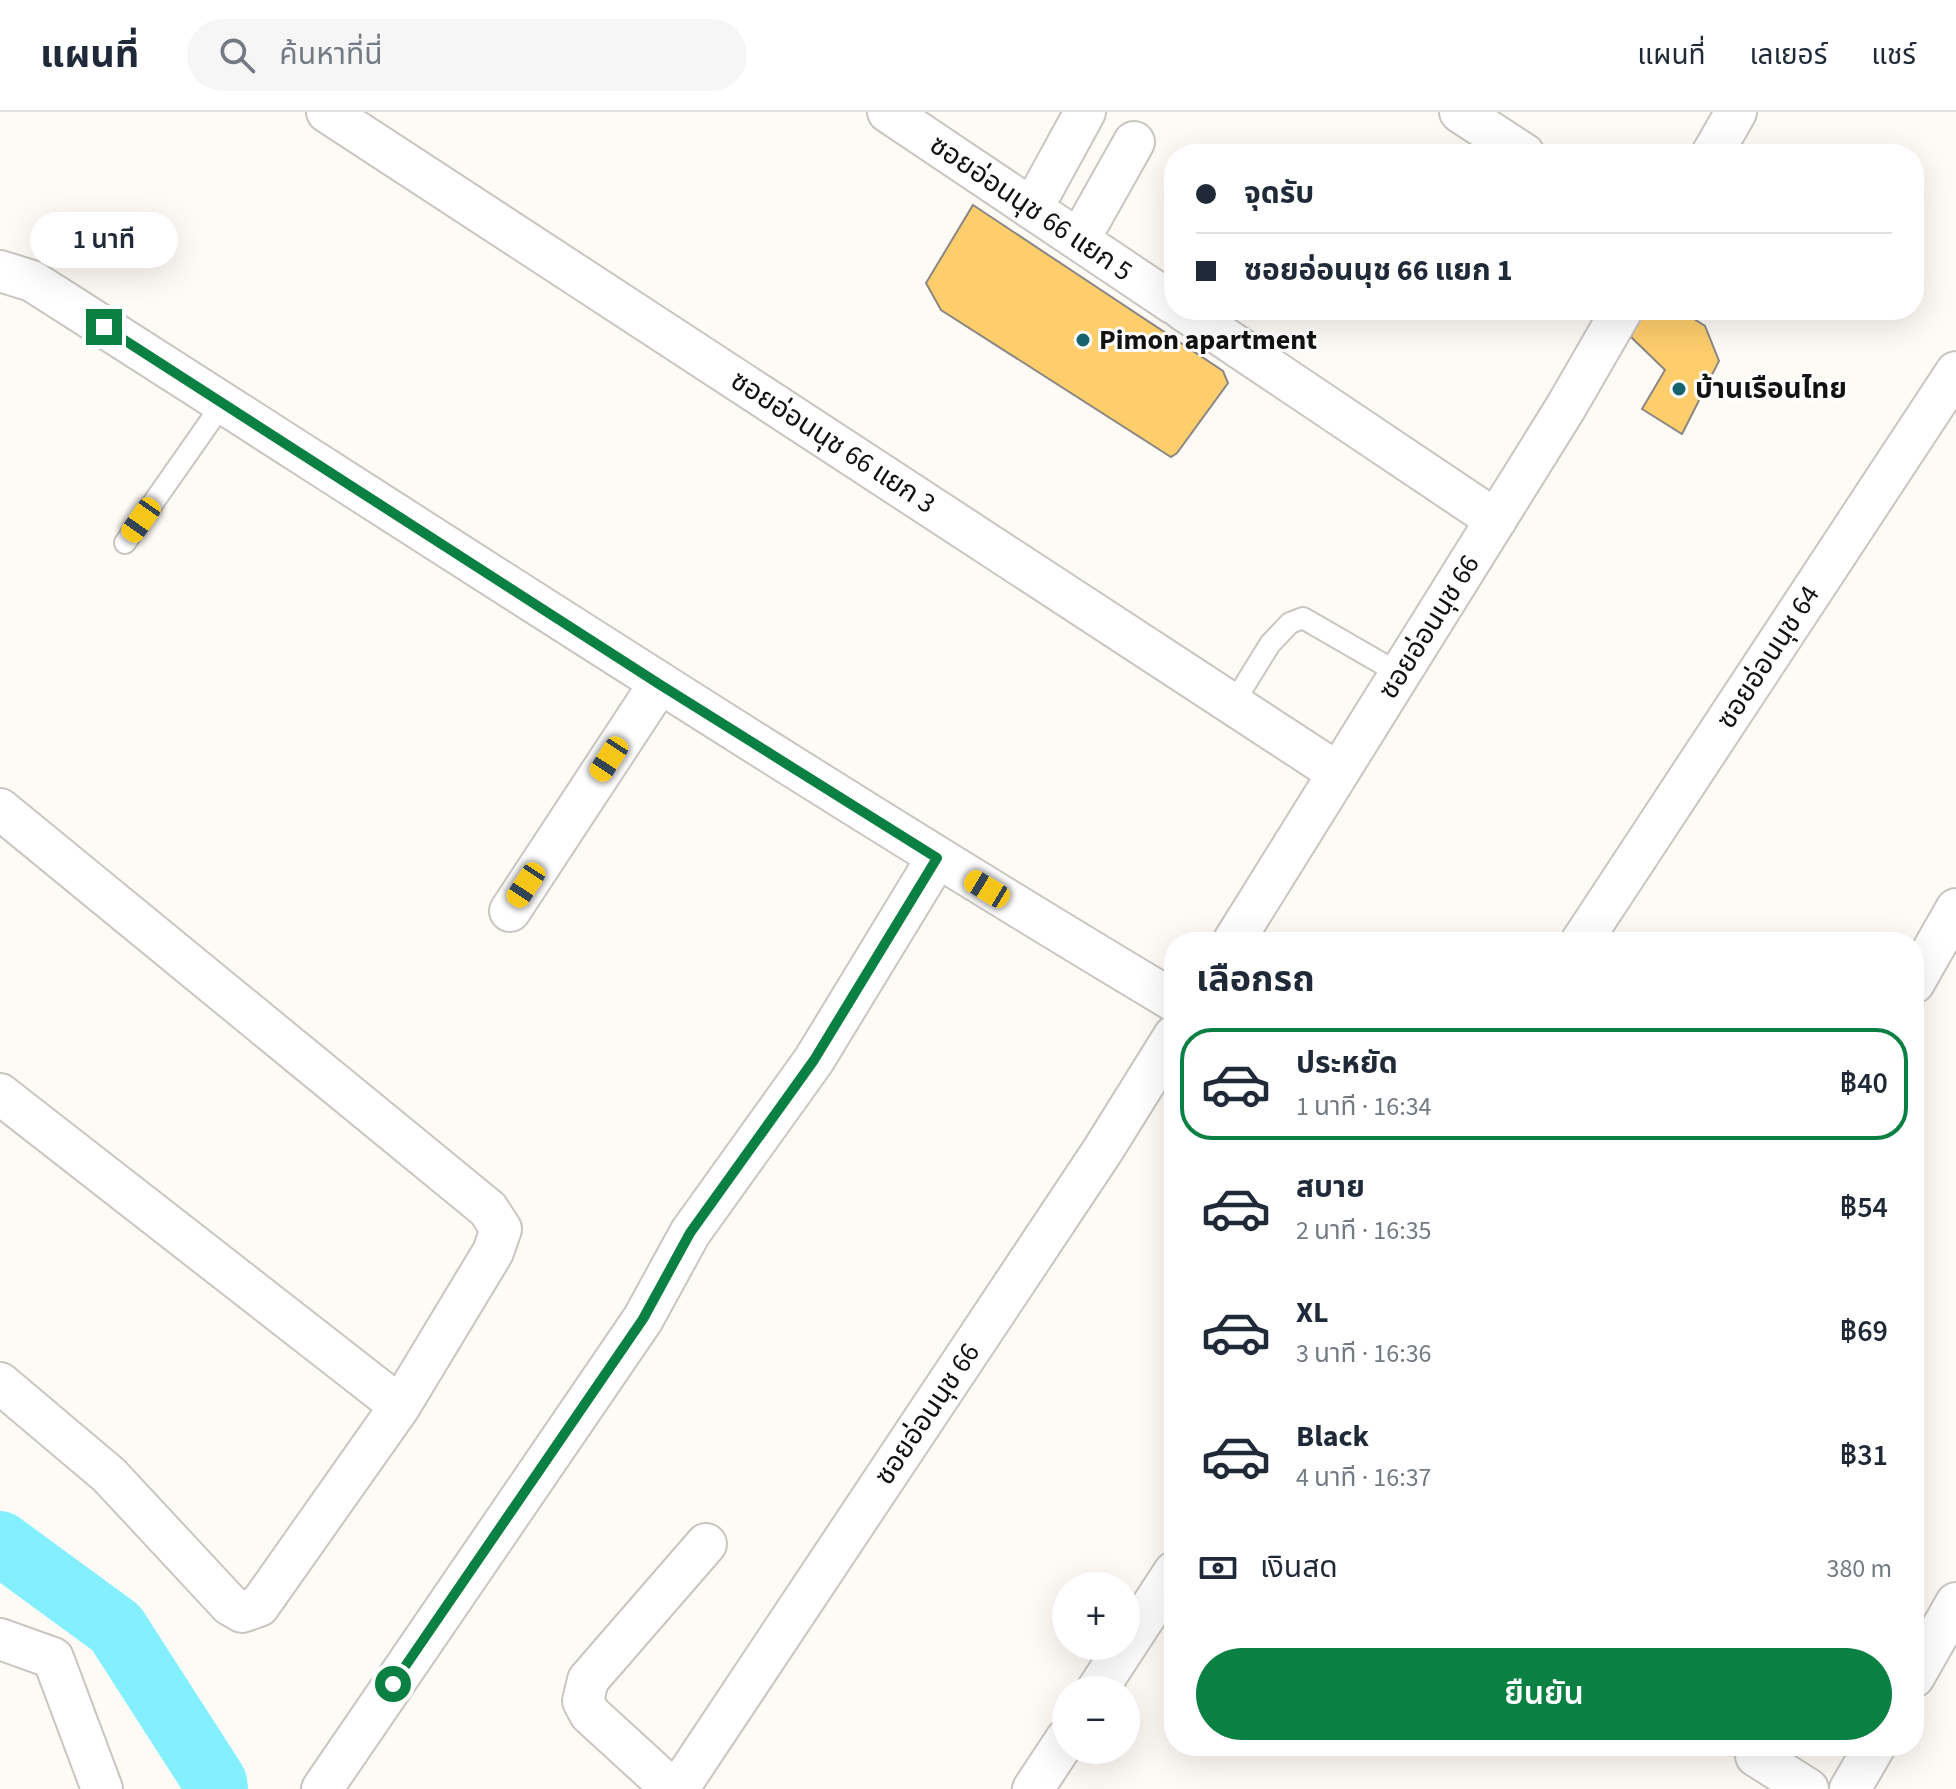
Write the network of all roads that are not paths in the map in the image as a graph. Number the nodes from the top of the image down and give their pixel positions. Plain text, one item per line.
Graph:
1 (327, 112) edge
2 (888, 112) edge
3 (1085, 112) edge
4 (1460, 112) edge
5 (1736, 112) edge
6 (1134, 142) dead end
7 (1509, 144) edge
8 (1718, 144) edge
9 (1032, 209) junction
10 (1079, 240) junction
11 (0, 271) edge
12 (1164, 297) edge
13 (1198, 320) edge
14 (1616, 320) edge
15 (1956, 372) edge
16 (223, 403) junction
17 (1496, 520) junction
18 (125, 543) dead end
19 (1400, 674) junction
20 (659, 684) junction
21 (1233, 704) junction
22 (1338, 773) junction
23 (0, 809) edge
24 (937, 858) junction
25 (1956, 909) edge
26 (510, 911) dead end
27 (1239, 932) edge
28 (1588, 932) edge
29 (1924, 965) edge
30 (1164, 995) edge
31 (1164, 1052) edge
32 (0, 1094) edge
33 (8, 1394) edge
34 (400, 1406) junction
35 (706, 1544) dead end
36 (1164, 1587) edge
37 (1956, 1603) edge
38 (0, 1639) edge
39 (1924, 1659) edge
40 (1106, 1676) edge
41 (1756, 1756) dead end
42 (1869, 1756) edge
43 (1052, 1760) edge
44 (102, 1789) edge
45 (322, 1789) edge
46 (675, 1789) edge
47 (1033, 1789) edge
48 (1808, 1789) edge
49 (1850, 1789) edge

1 - 21 street, ซอยอ่อนนุช 66 แยก 3
2 - 9 street, ซอยอ่อนนุช 66 แยก 5
3 - 9 street
4 - 7 street
5 - 8 street
6 - 10 street
9 - 10 street, ซอยอ่อนนุช 66 แยก 5
10 - 12 street, ซอยอ่อนนุช 66 แยก 5
11 - 16 street
13 - 17 street
14 - 17 street, ซอยอ่อนนุช 66
15 - 28 street, ซอยอ่อนนุช 64
16 - 18 lane
16 - 20 street
17 - 19 street, ซอยอ่อนนุช 66
19 - 21 lane
19 - 22 street, ซอยอ่อนนุช 66
20 - 24 street
20 - 26 street
21 - 22 street, ซอยอ่อนนุช 66 แยก 3
22 - 27 street, ซอยอ่อนนุช 66
23 - 34 street
24 - 30 street
24 - 45 street
25 - 29 street
31 - 46 street, ซอยอ่อนนุช 66
32 - 34 street
33 - 34 street
35 - 46 street
36 - 40 street
37 - 39 street
38 - 44 street
41 - 48 street
42 - 49 street
43 - 47 street

